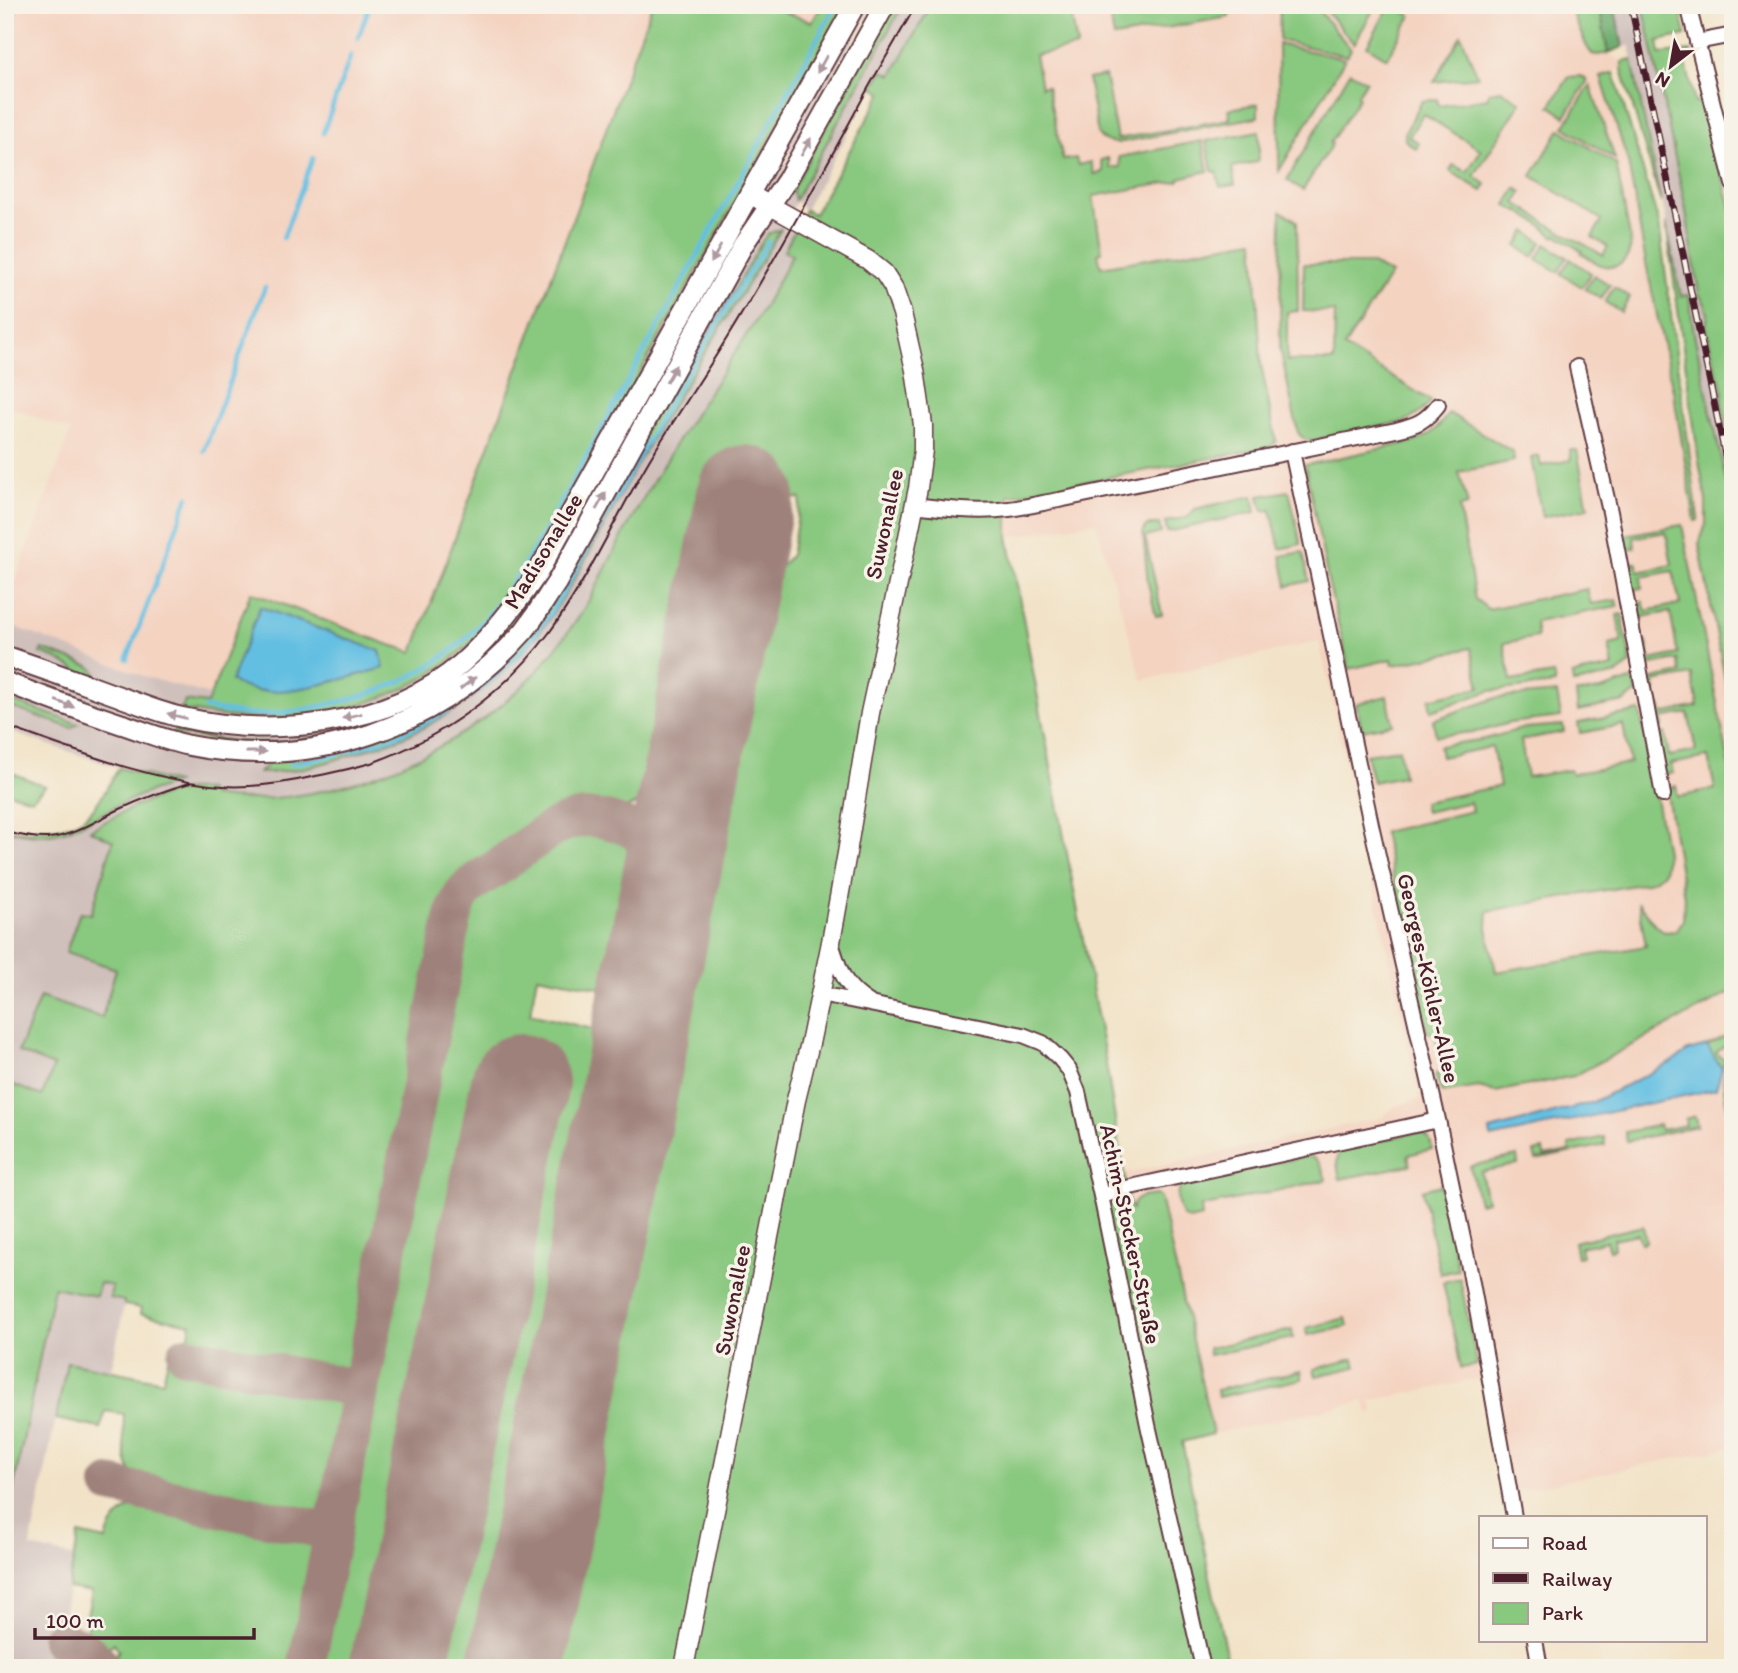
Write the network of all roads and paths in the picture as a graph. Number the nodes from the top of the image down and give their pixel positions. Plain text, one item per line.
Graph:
1 (855, 5) edge
2 (885, 5) edge
3 (1688, 5) edge
4 (1733, 35) edge
5 (1697, 42) junction
6 (1733, 184) edge
7 (749, 194) junction
8 (770, 205) junction
9 (1577, 367) dead end
10 (1438, 405) dead end
11 (1292, 451) junction
12 (914, 505) junction
13 (5, 656) edge
14 (5, 682) edge
15 (1663, 794) dead end
16 (831, 942) junction
17 (820, 994) junction
18 (877, 1007) junction
19 (1438, 1120) junction
20 (1102, 1196) junction
21 (1514, 1516) edge
22 (1535, 1642) edge
23 (684, 1668) edge
24 (1203, 1668) edge
25 (1540, 1668) edge

1 -> 7 main road, Madisonallee
8 -> 2 main road, Madisonallee
3 - 5 street
4 - 5 street
5 - 6 street
7 - 8 street, Suwonallee
7 -> 13 main road, Madisonallee
8 - 12 street, Suwonallee
14 -> 8 main road, Madisonallee
9 - 15 street
10 - 11 street
11 - 12 street
11 - 19 street, Georges-Köhler-Allee
12 - 16 street, Suwonallee
16 - 17 street, Suwonallee
16 - 18 street, Suwonallee
17 - 18 street, Achim-Stocker-Straße
17 - 23 street, Suwonallee
18 - 20 street, Achim-Stocker-Straße
19 - 20 street
19 - 21 street, Georges-Köhler-Allee
20 - 24 street, Achim-Stocker-Straße
22 - 25 street

